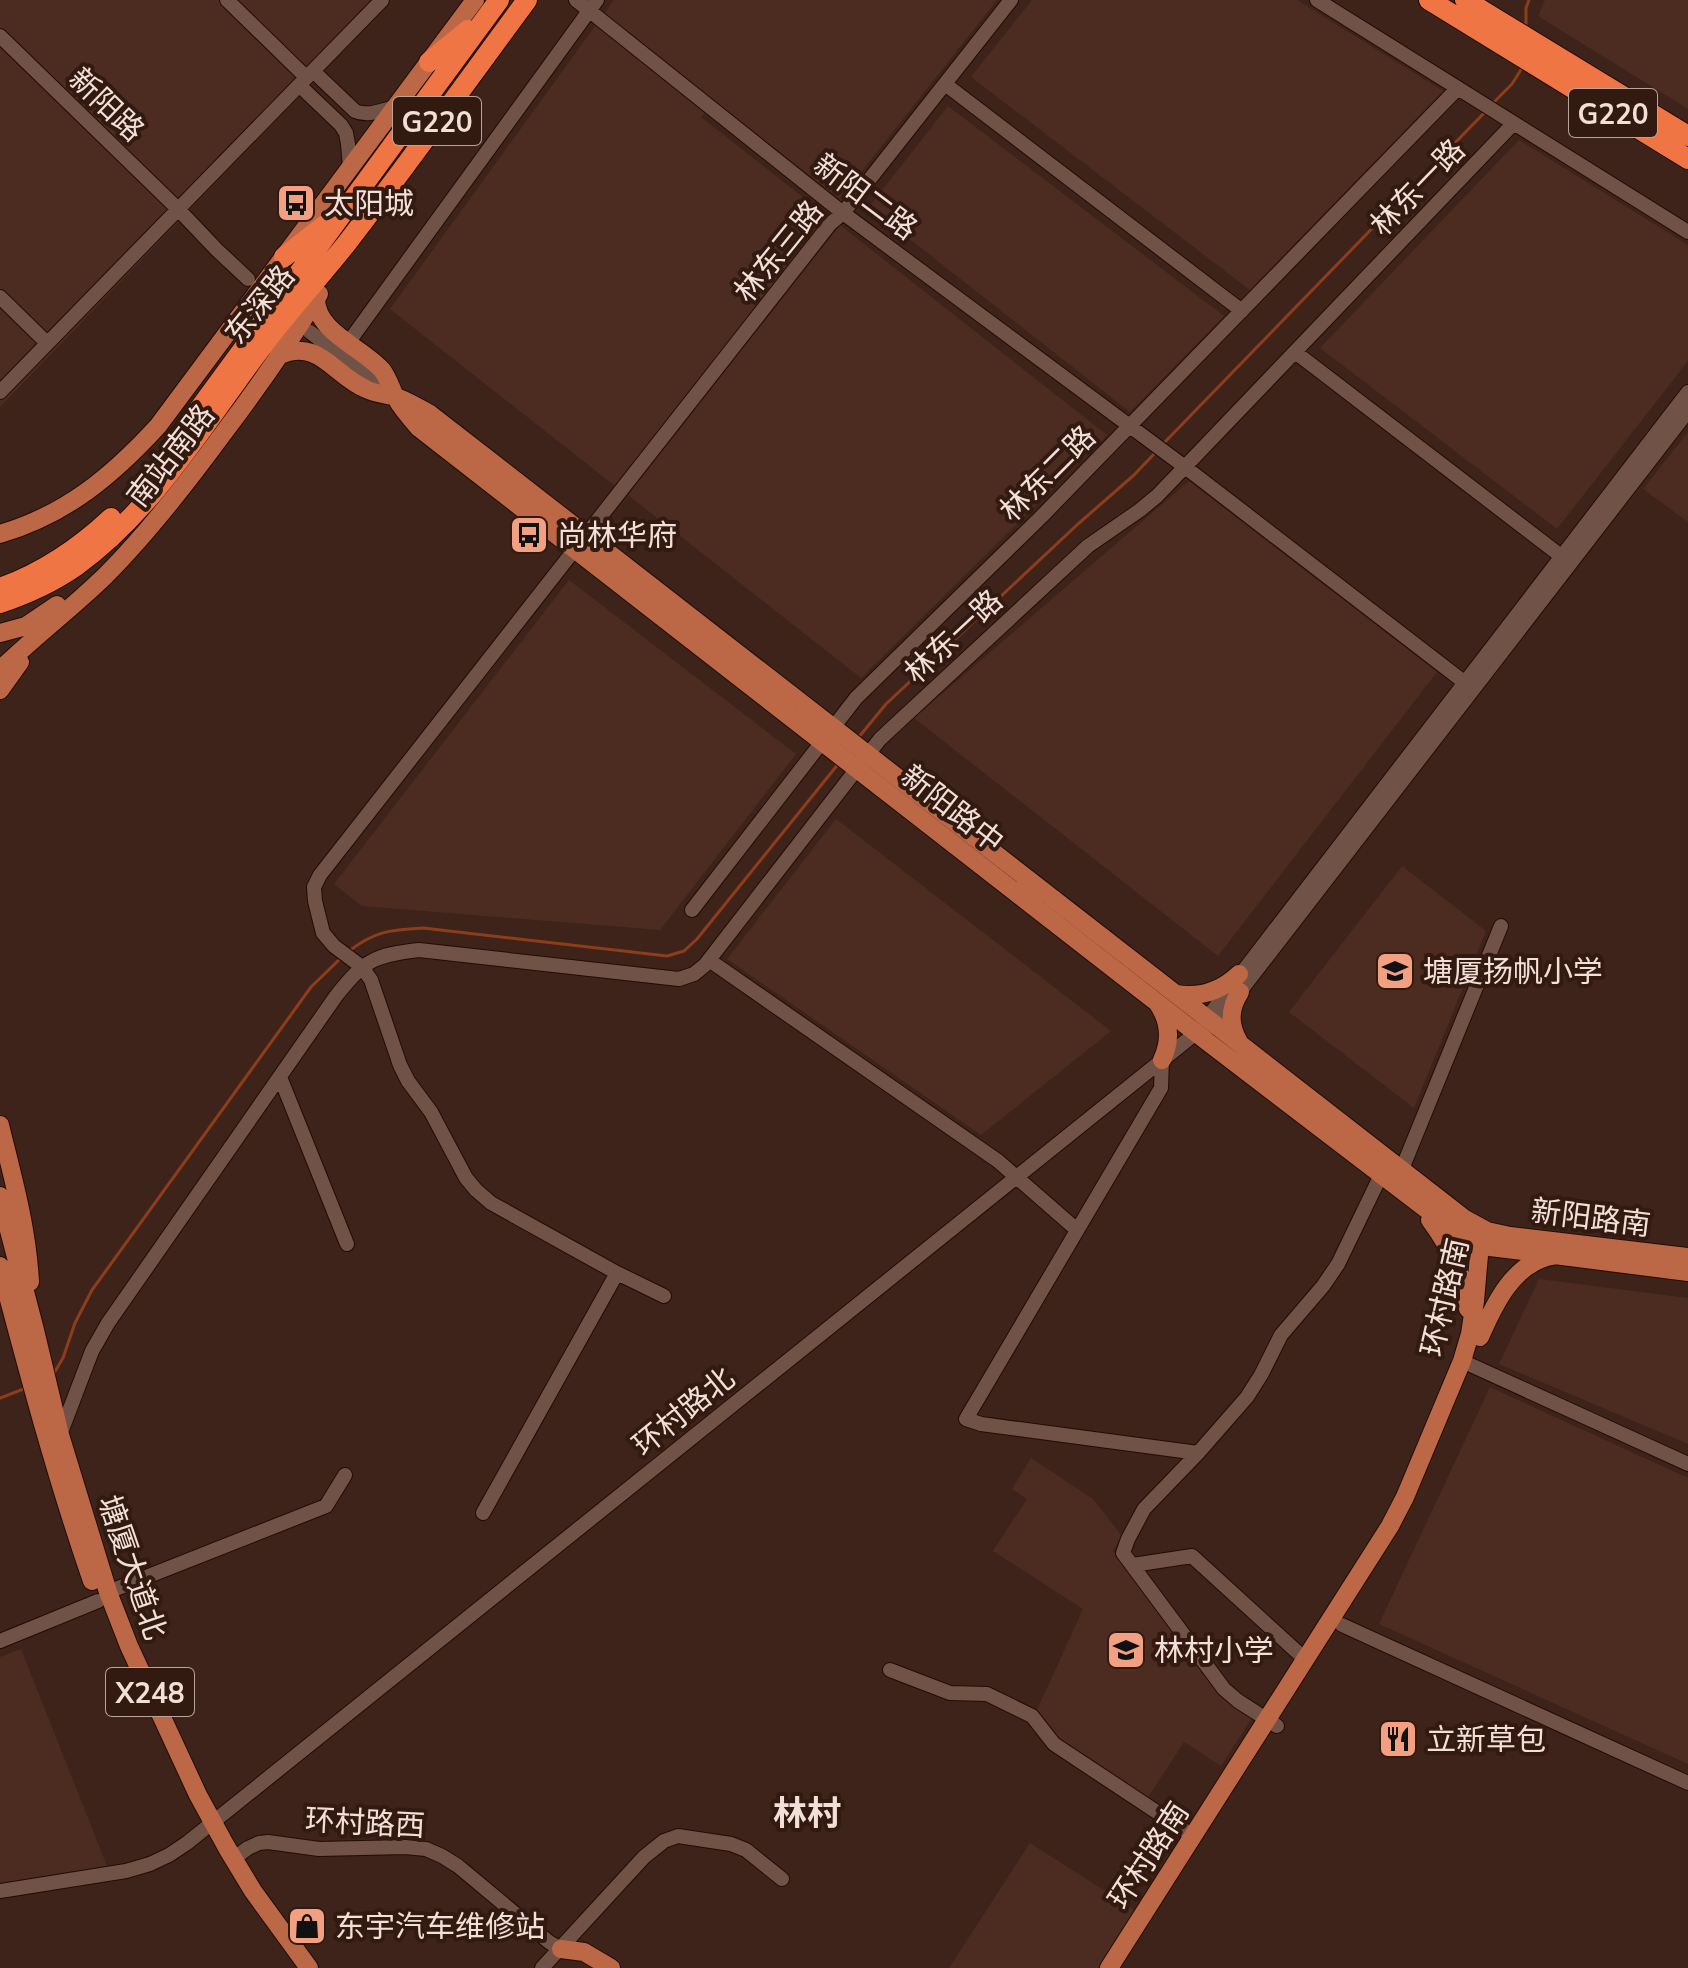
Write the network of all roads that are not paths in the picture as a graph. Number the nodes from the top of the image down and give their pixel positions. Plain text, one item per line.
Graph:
1 (227, 0) edge
2 (382, 0) edge
3 (527, 0) edge
4 (576, 0) edge
5 (1011, 0) edge
6 (1317, 0) edge
7 (1429, 0) edge
8 (1465, 0) edge
9 (488, 4) edge
10 (593, 5) edge
11 (0, 36) edge
12 (1510, 38) junction
13 (1540, 57) junction
14 (429, 62) joint
15 (306, 78) junction
16 (945, 84) junction
17 (1458, 88) junction
18 (396, 107) junction
19 (1514, 123) junction
20 (1688, 136) edge
21 (1688, 159) edge
22 (350, 168) junction
23 (347, 207) junction
24 (178, 209) junction
25 (843, 213) junction
26 (1688, 232) edge
27 (347, 243) junction
28 (284, 257) junction
29 (248, 279) dead end
30 (0, 297) edge
31 (316, 299) junction
32 (1242, 311) junction
33 (310, 332) dead end
34 (47, 343) junction
35 (348, 343) junction
36 (1295, 352) junction
37 (278, 356) junction
38 (0, 392) edge
39 (1688, 392) edge
40 (396, 397) junction
41 (212, 402) junction
42 (1688, 411) edge
43 (1129, 426) junction
44 (1185, 467) junction
45 (0, 534) edge
46 (142, 536) junction
47 (581, 542) junction
48 (1561, 556) junction
49 (0, 588) edge
50 (0, 603) edge
51 (63, 616) junction
52 (0, 633) edge
53 (0, 670) edge
54 (1464, 682) junction
55 (0, 690) edge
56 (831, 737) junction
57 (858, 758) junction
58 (692, 910) dead end
59 (1501, 926) dead end
60 (709, 960) junction
61 (357, 962) junction
62 (1239, 983) junction
63 (1176, 994) junction
64 (1156, 1002) junction
65 (1206, 1025) junction
66 (1241, 1044) junction
67 (1162, 1060) junction
68 (280, 1077) junction
69 (0, 1125) edge
70 (1402, 1169) junction
71 (1381, 1175) junction
72 (1017, 1177) junction
73 (1413, 1199) junction
74 (2, 1204) edge
75 (1077, 1230) junction
76 (1486, 1241) junction
77 (347, 1244) dead end
78 (1558, 1255) junction
79 (1688, 1257) edge
80 (0, 1266) edge
81 (1688, 1272) edge
82 (617, 1273) junction
83 (664, 1296) dead end
84 (33, 1321) junction
85 (1475, 1335) junction
86 (1466, 1363) junction
87 (42, 1393) junction
88 (60, 1435) junction
89 (1198, 1453) junction
90 (1688, 1464) edge
91 (345, 1475) dead end
92 (483, 1513) dead end
93 (1133, 1565) junction
94 (103, 1596) junction
95 (1342, 1625) junction
96 (0, 1641) edge
97 (1306, 1660) junction
98 (890, 1670) dead end
99 (1272, 1723) junction
100 (1688, 1783) edge
101 (208, 1826) junction
102 (1193, 1836) junction
103 (233, 1859) junction
104 (782, 1879) dead end
105 (0, 1891) edge
106 (561, 1949) junction
107 (294, 1968) edge
108 (309, 1968) edge
109 (542, 1968) edge
110 (591, 1968) edge
111 (611, 1968) edge
112 (1109, 1968) edge
113 (1122, 1968) edge

1 - 15 street
2 - 15 street
3 - 27 highway, 东深路 / G220
4 - 10 street, 新阳二路
5 - 16 street, 林东三路
6 - 17 street
7 - 12 highway, G220
8 - 12 highway, G220
9 - 14 highway
9 - 23 highway, 东深路 / G220
10 - 25 street, 新阳二路
10 - 35 street
11 - 24 street, 新阳路
12 - 13 highway, G220
13 - 20 highway, G220
13 - 21 highway, G220
14 - 18 main road
15 - 18 street
15 - 22 street
15 - 24 street
16 - 25 street, 林东三路
16 - 32 street
17 - 19 street
17 - 32 street, 林东二路
18 - 22 main road
19 - 26 street
19 - 36 street, 林东一路
22 - 28 main road
23 - 28 highway
23 - 41 highway, 东深路 / G220
24 - 29 street
24 - 34 street
25 - 43 street, 新阳二路
25 - 47 street, 林东三路
27 - 31 main road, 南站南路
27 - 41 highway, 东深路 / G220
28 - 45 main road
30 - 34 street
31 - 35 main road
31 - 37 main road, 南站南路
32 - 43 street, 林东二路
33 - 40 street, 新阳路中
34 - 38 street
35 - 40 main road
36 - 44 street, 林东一路
36 - 48 street
37 - 40 main road
37 - 46 main road, 南站南路
39 - 48 street
40 - 47 main road, 新阳路中
41 - 49 highway, 东深路 / G220
41 - 50 highway, 东深路 / G220
42 - 62 street
43 - 44 street, 新阳二路
43 - 56 street, 林东二路
44 - 54 street, 新阳二路
44 - 57 street, 林东一路
46 - 51 main road, 南站南路
46 - 52 main road
47 - 56 main road, 新阳路中
47 - 61 street, 林东三路
48 - 54 street
51 - 53 main road, 南站南路
51 - 55 main road
54 - 62 street
56 - 57 main road, 新阳路中
56 - 58 street, 林东二路
57 - 60 street, 林东一路
57 - 63 main road, 新阳路中
57 - 64 main road, 新阳路中
59 - 70 street
60 - 61 street, 林东一路
60 - 72 street
61 - 68 street
61 - 82 street
62 - 63 main road
62 - 65 street, 环村路北
62 - 66 main road
63 - 65 main road, 新阳路中
64 - 65 main road, 新阳路中
64 - 67 main road
65 - 66 main road, 新阳路中
65 - 67 street, 环村路北
65 - 71 main road, 新阳路中
66 - 70 main road, 新阳路中
67 - 72 street, 环村路北
67 - 75 street
68 - 77 street
68 - 88 street
69 - 84 main road
70 - 76 main road, 新阳路中
71 - 73 main road, 新阳路中
71 - 89 street
72 - 75 street
72 - 101 street, 环村路北
73 - 76 main road, 新阳路中
73 - 85 main road
74 - 84 main road, 塘厦大道北 / X248
75 - 89 street
76 - 78 main road, 新阳路南
76 - 79 main road, 新阳路南
76 - 85 main road, 环村路南
78 - 81 main road, 新阳路南
78 - 85 main road
80 - 87 main road, 塘厦大道北 / X248
82 - 83 street
82 - 92 street
84 - 87 main road, 塘厦大道北 / X248
85 - 86 main road, 环村路南
86 - 90 street
86 - 95 main road, 环村路南
86 - 97 main road, 环村路南
87 - 88 main road, 塘厦大道北 / X248
87 - 94 main road, 塘厦大道北 / X248
88 - 94 main road, 塘厦大道北 / X248
89 - 93 street
91 - 94 street
93 - 97 street
93 - 99 street
94 - 96 street
94 - 101 main road, 塘厦大道北 / X248
95 - 99 main road, 环村路南
95 - 100 street
97 - 99 main road, 环村路南
98 - 102 street
99 - 102 main road, 环村路南
99 - 113 main road, 环村路南
101 - 103 main road, 塘厦大道北 / X248
101 - 105 street, 环村路北
101 - 107 main road, 塘厦大道北 / X248
102 - 112 main road, 环村路南
103 - 106 street, 环村路西
103 - 108 main road, 塘厦大道北 / X248
104 - 106 street
106 - 109 street
106 - 110 main road, 环村路西
106 - 111 main road, 环村路西

